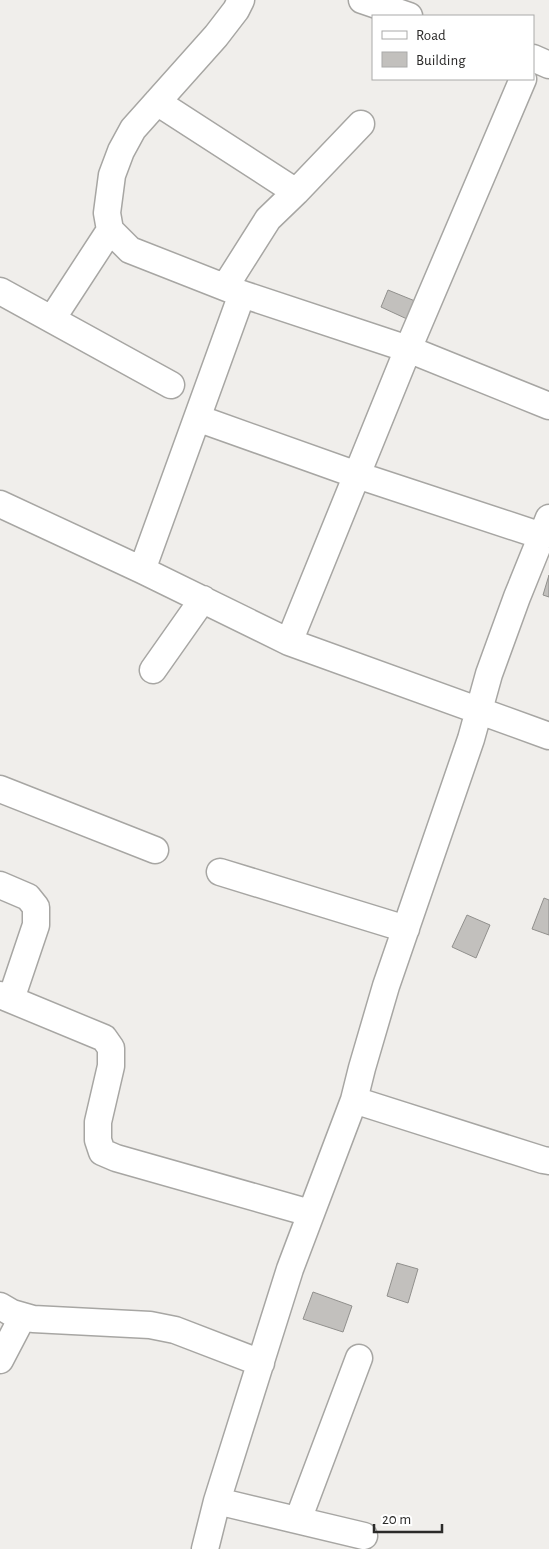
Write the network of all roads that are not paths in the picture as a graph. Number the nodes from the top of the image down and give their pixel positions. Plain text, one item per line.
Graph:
1 (241, 0) edge
2 (362, 0) edge
3 (407, 15) edge
4 (534, 58) edge
5 (549, 65) edge
6 (523, 80) edge
7 (157, 102) junction
8 (361, 124) dead end
9 (296, 192) junction
10 (110, 230) junction
11 (234, 290) junction
12 (0, 291) edge
13 (52, 318) junction
14 (408, 349) junction
15 (172, 385) dead end
16 (549, 406) edge
17 (197, 418) junction
18 (357, 475) junction
19 (0, 504) edge
20 (545, 527) edge
21 (142, 570) junction
22 (203, 599) junction
23 (289, 642) junction
24 (153, 670) dead end
25 (479, 711) junction
26 (549, 736) edge
27 (0, 790) edge
28 (155, 850) dead end
29 (220, 872) dead end
30 (0, 885) edge
31 (406, 929) junction
32 (5, 997) edge
33 (354, 1100) junction
34 (547, 1155) edge
35 (310, 1213) junction
36 (11, 1311) edge
37 (359, 1358) dead end
38 (0, 1360) edge
39 (261, 1363) junction
40 (217, 1500) junction
41 (298, 1520) junction
42 (364, 1536) dead end
43 (205, 1549) edge

1 - 7 street
2 - 3 street
4 - 5 street
6 - 14 street
7 - 9 street
7 - 10 street
8 - 9 street
9 - 11 street
10 - 11 street
10 - 13 street
11 - 14 street
11 - 17 street
12 - 13 street
13 - 15 street
14 - 16 street
14 - 18 street
17 - 18 street
17 - 21 street
18 - 20 street
18 - 23 street
19 - 21 street
20 - 25 street
21 - 22 street
22 - 23 street
22 - 24 street
23 - 25 street
25 - 26 street
25 - 31 street
27 - 28 street
29 - 31 street
30 - 32 street
31 - 33 street
32 - 35 street
33 - 34 street
33 - 35 street
35 - 39 street
36 - 38 street
36 - 39 street
37 - 41 street
39 - 40 street
40 - 41 street
40 - 43 street
41 - 42 street

